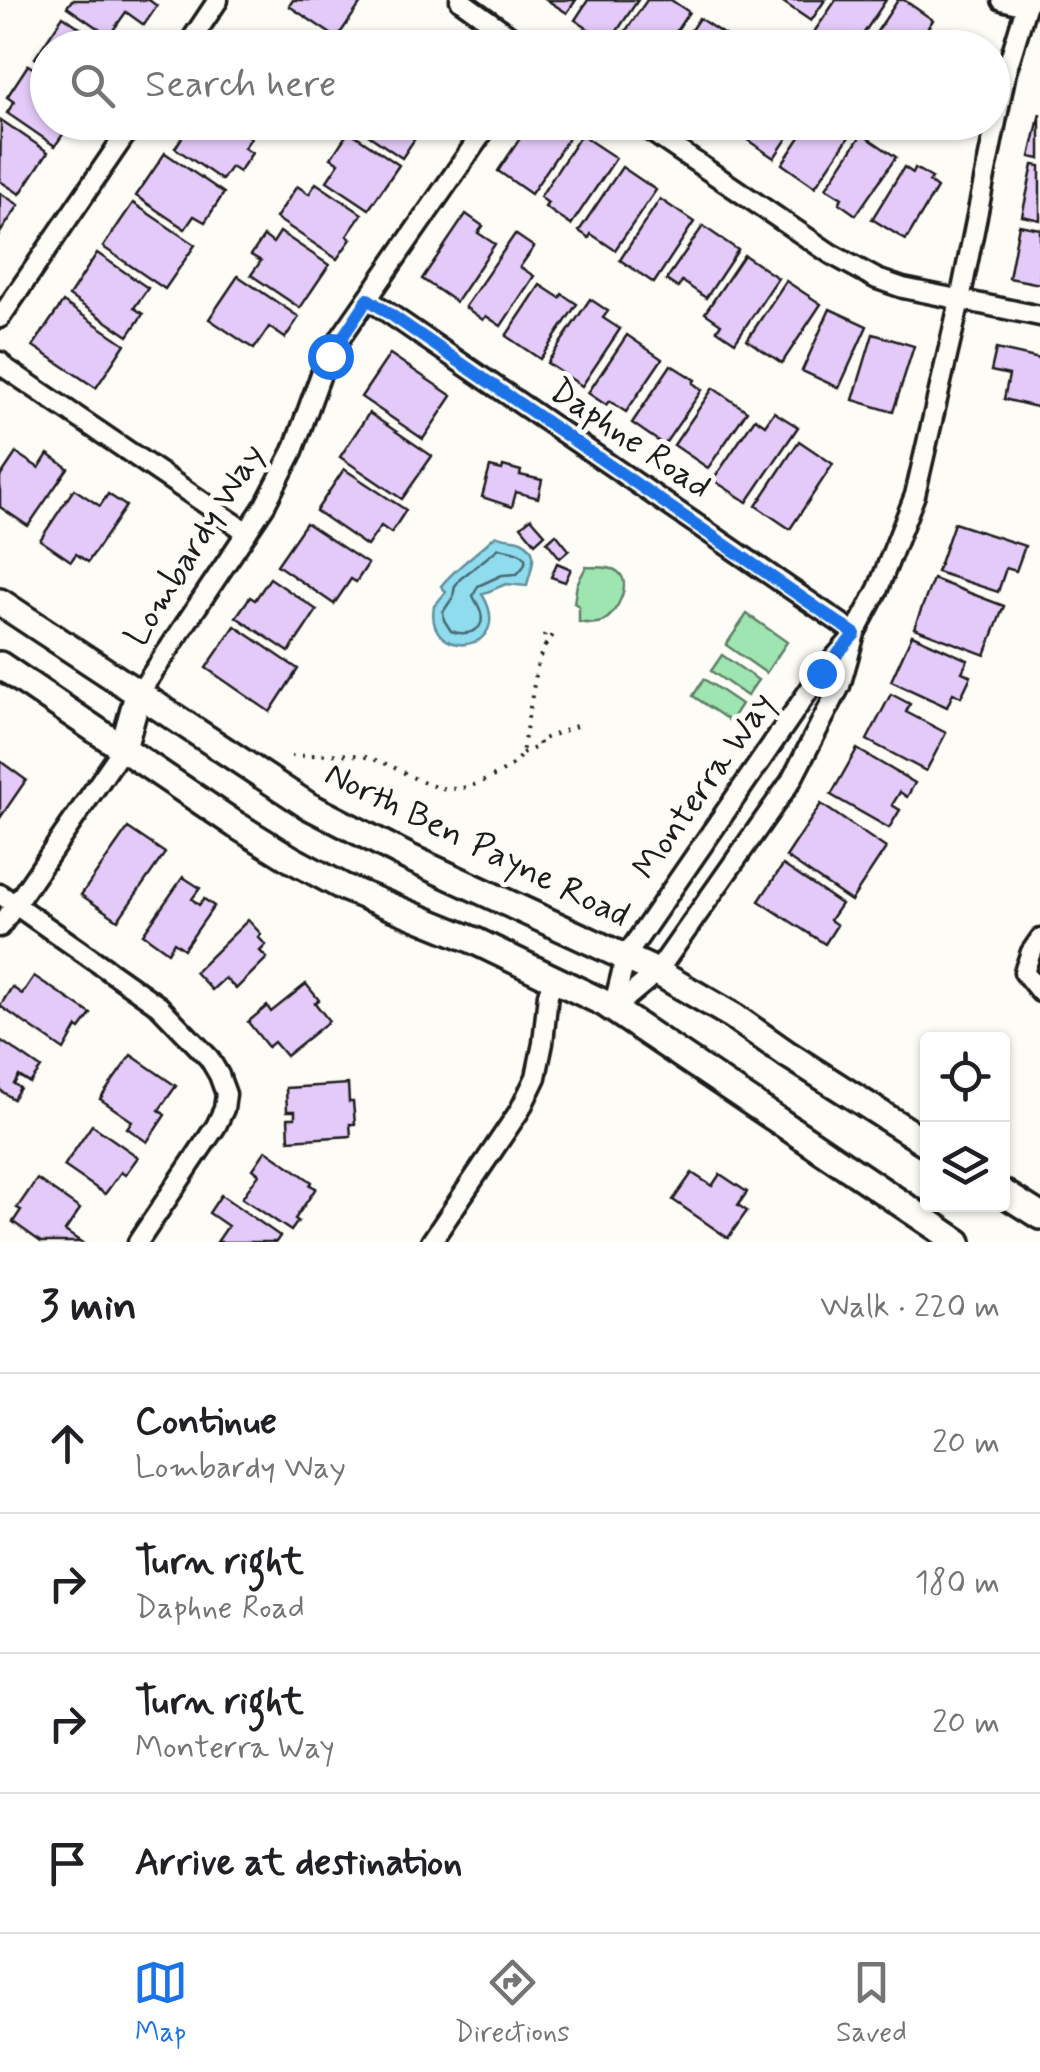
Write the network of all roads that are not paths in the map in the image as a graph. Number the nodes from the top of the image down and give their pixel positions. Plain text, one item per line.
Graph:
1 (218, 0) edge
2 (460, 0) edge
3 (1002, 0) edge
4 (1027, 3) edge
5 (198, 30) edge
6 (502, 30) edge
7 (1010, 59) edge
8 (122, 140) edge
9 (478, 140) edge
10 (663, 140) edge
11 (992, 140) edge
12 (368, 299) junction
13 (960, 300) junction
14 (1040, 316) edge
15 (0, 318) edge
16 (0, 362) edge
17 (247, 532) junction
18 (0, 602) edge
19 (855, 634) junction
20 (0, 665) edge
21 (138, 695) junction
22 (123, 748) junction
23 (8, 899) edge
24 (0, 928) edge
25 (1040, 939) edge
26 (626, 956) junction
27 (657, 972) junction
28 (555, 978) junction
29 (1040, 992) edge
30 (613, 1009) junction
31 (920, 1139) edge
32 (1010, 1197) edge
33 (1040, 1216) edge
34 (138, 1242) edge
35 (430, 1242) edge
36 (958, 1242) edge

1 - 5 street
2 - 6 street
3 - 4 street
4 - 7 street, Monterra Way
8 - 15 street
9 - 12 street, Lombardy Way
10 - 13 street
11 - 13 street, Monterra Way
12 - 17 street, Lombardy Way
12 - 19 street, Daphne Road
13 - 14 street
13 - 19 street, Monterra Way
16 - 17 street
17 - 21 street, Lombardy Way
18 - 21 street, North Ben Payne Road
19 - 26 street, Monterra Way
19 - 27 street, Monterra Way
20 - 22 street
21 - 22 street
21 - 26 street, North Ben Payne Road
22 - 23 street
22 - 28 street
23 - 24 street
23 - 34 street
25 - 29 street
26 - 27 street, North Ben Payne Road
26 - 30 street, Monterra Way
27 - 30 street, Monterra Way
27 - 31 street, North Ben Payne Road
28 - 30 street
28 - 35 street
30 - 36 street
32 - 33 street

